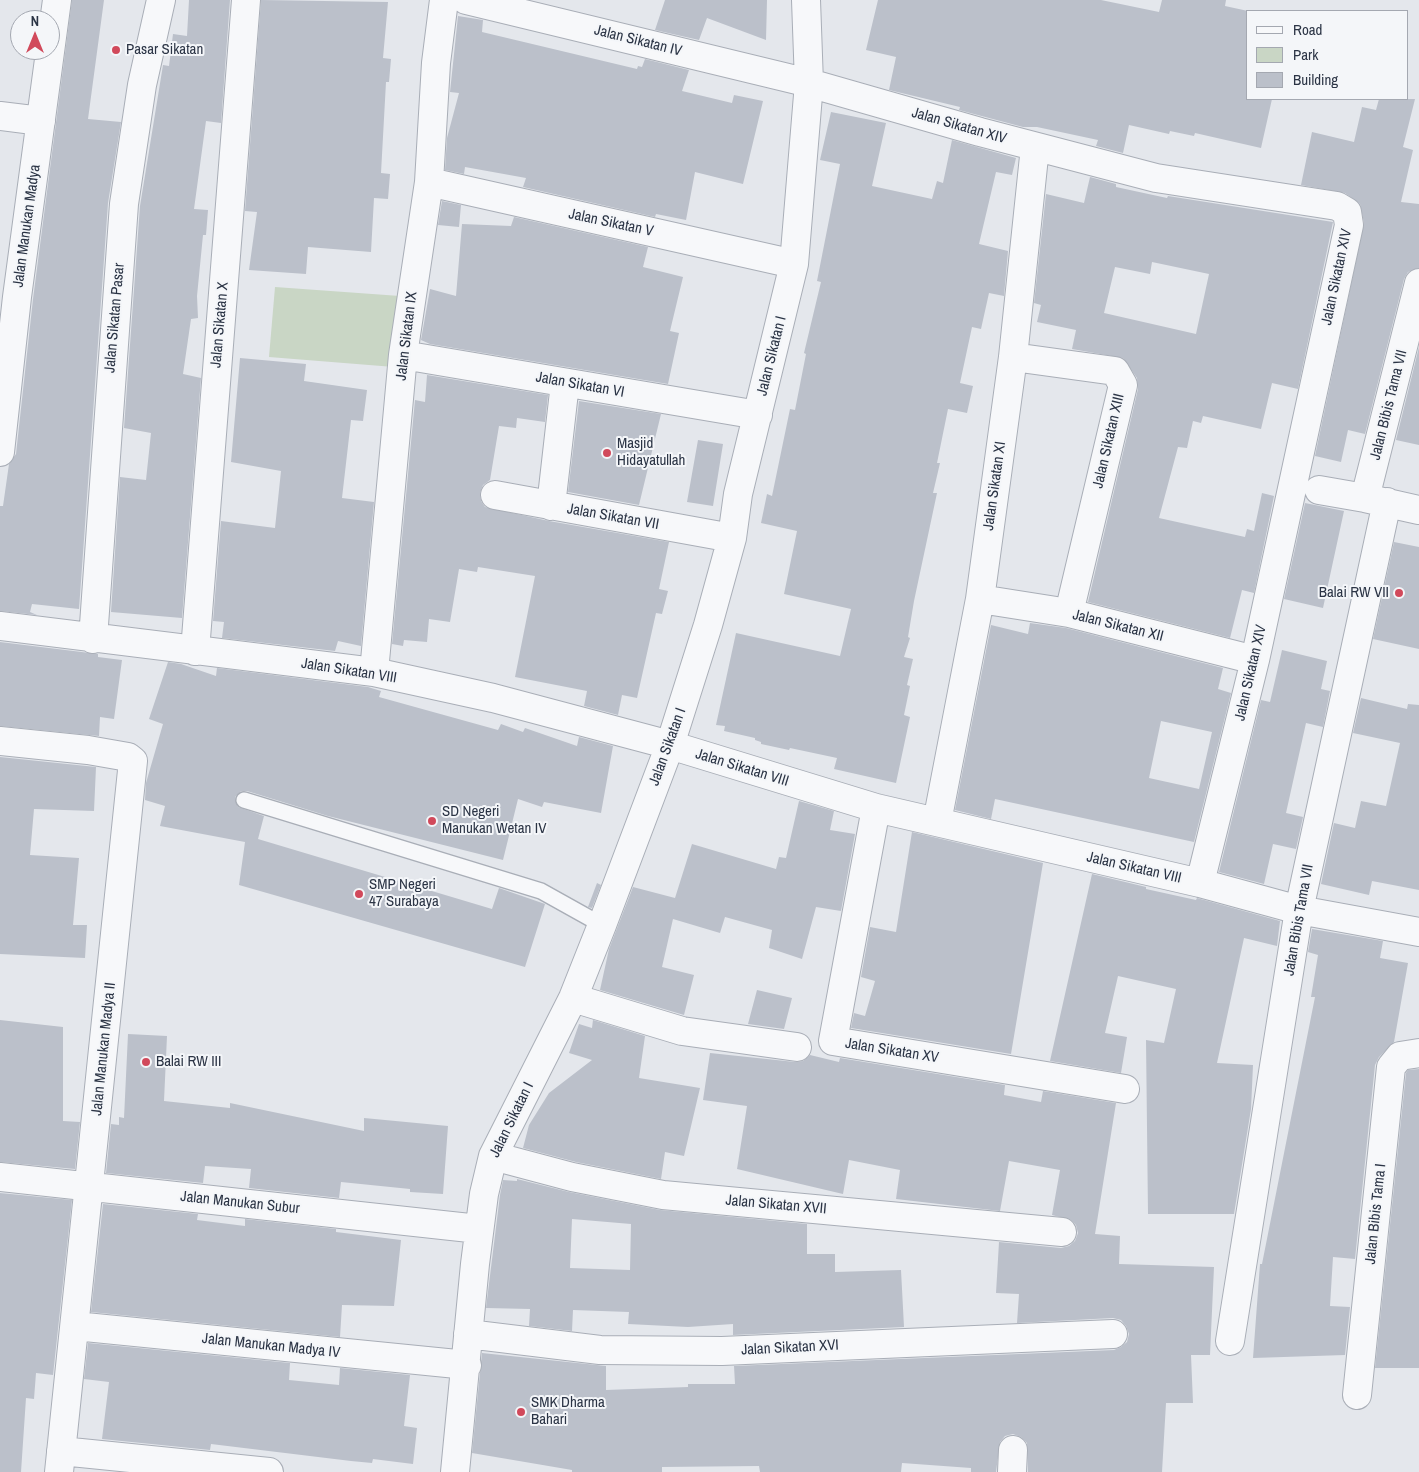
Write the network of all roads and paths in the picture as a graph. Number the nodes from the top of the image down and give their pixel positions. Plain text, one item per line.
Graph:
1 (57, 0) edge
2 (161, 0) edge
3 (246, 0) edge
4 (444, 0) edge
5 (466, 0) edge
6 (806, 0) edge
7 (809, 84) junction
8 (0, 116) edge
9 (41, 121) junction
10 (1035, 147) junction
11 (429, 182) junction
12 (794, 264) junction
13 (1419, 283) edge
14 (9, 296) edge
15 (403, 355) junction
16 (1013, 357) junction
17 (565, 383) junction
18 (758, 415) junction
19 (0, 452) edge
20 (1319, 490) dead end
21 (495, 496) dead end
22 (1376, 500) junction
23 (551, 506) junction
24 (1419, 510) edge
25 (732, 538) junction
26 (980, 599) junction
27 (1069, 614) junction
28 (0, 626) edge
29 (93, 639) junction
30 (195, 651) junction
31 (1255, 660) junction
32 (374, 672) junction
33 (0, 741) edge
34 (670, 745) junction
35 (244, 800) dead end
36 (876, 808) junction
37 (936, 822) junction
38 (1200, 883) junction
39 (1299, 910) junction
40 (602, 926) junction
41 (1419, 932) edge
42 (573, 998) junction
43 (797, 1047) dead end
44 (1419, 1052) edge
45 (1125, 1089) dead end
46 (493, 1156) junction
47 (0, 1177) edge
48 (89, 1187) junction
49 (480, 1229) junction
50 (1062, 1232) dead end
51 (75, 1326) junction
52 (468, 1334) junction
53 (1113, 1334) dead end
54 (1230, 1341) dead end
55 (467, 1365) junction
56 (1357, 1396) dead end
57 (60, 1461) edge
58 (268, 1472) edge
59 (455, 1472) edge

1 - 9 street, Jalan Manukan Madya
2 - 29 street, Jalan Sikatan Pasar
3 - 30 street, Jalan Sikatan X
4 - 11 street, Jalan Sikatan IX
5 - 7 street, Jalan Sikatan IV
6 - 7 street, Jalan Sikatan I
7 - 10 street, Jalan Sikatan XIV
7 - 12 street, Jalan Sikatan I
8 - 9 street
9 - 14 street, Jalan Manukan Madya
10 - 16 street, Jalan Sikatan XI
10 - 31 street, Jalan Sikatan XIV
11 - 12 street, Jalan Sikatan V
11 - 15 street, Jalan Sikatan IX
12 - 18 street, Jalan Sikatan I
13 - 22 street, Jalan Bibis Tama VII
14 - 19 street, Jalan Manukan Madya
15 - 17 street, Jalan Sikatan VI
15 - 32 street, Jalan Sikatan IX
16 - 26 street, Jalan Sikatan XI
16 - 27 street, Jalan Sikatan XIII
17 - 18 street, Jalan Sikatan VI
17 - 23 street
18 - 25 street, Jalan Sikatan I
20 - 22 street
21 - 23 street, Jalan Sikatan VII
22 - 24 street
22 - 39 street, Jalan Bibis Tama VII
23 - 25 street, Jalan Sikatan VII
25 - 34 street, Jalan Sikatan I
26 - 27 street, Jalan Sikatan XII
26 - 37 street, Jalan Sikatan XI
27 - 31 street, Jalan Sikatan XII
28 - 29 street, Jalan Sikatan VIII
29 - 30 street, Jalan Sikatan VIII
30 - 32 street, Jalan Sikatan VIII
31 - 38 street, Jalan Sikatan XIV
32 - 34 street, Jalan Sikatan VIII
33 - 48 street, Jalan Manukan Madya II
34 - 36 street, Jalan Sikatan VIII
34 - 40 street, Jalan Sikatan I
35 - 40 lane
36 - 37 street, Jalan Sikatan VIII
36 - 45 street, Jalan Sikatan XV
37 - 38 street, Jalan Sikatan VIII
38 - 39 street, Jalan Sikatan VIII
39 - 41 street, Jalan Sikatan VIII
39 - 54 street, Jalan Bibis Tama VII
40 - 42 street, Jalan Sikatan I
42 - 43 street
42 - 46 street, Jalan Sikatan I
44 - 56 street, Jalan Bibis Tama I
46 - 49 street, Jalan Sikatan I
46 - 50 street, Jalan Sikatan XVII
47 - 48 street, Jalan Manukan Subur
48 - 49 street, Jalan Manukan Subur
48 - 51 street, Jalan Manukan Madya II
49 - 52 street, Jalan Sikatan I
51 - 55 street, Jalan Manukan Madya IV
51 - 57 street, Jalan Manukan Madya II
52 - 53 street, Jalan Sikatan XVI
52 - 55 street, Jalan Sikatan I
55 - 59 street, Jalan Sikatan I
57 - 58 street

